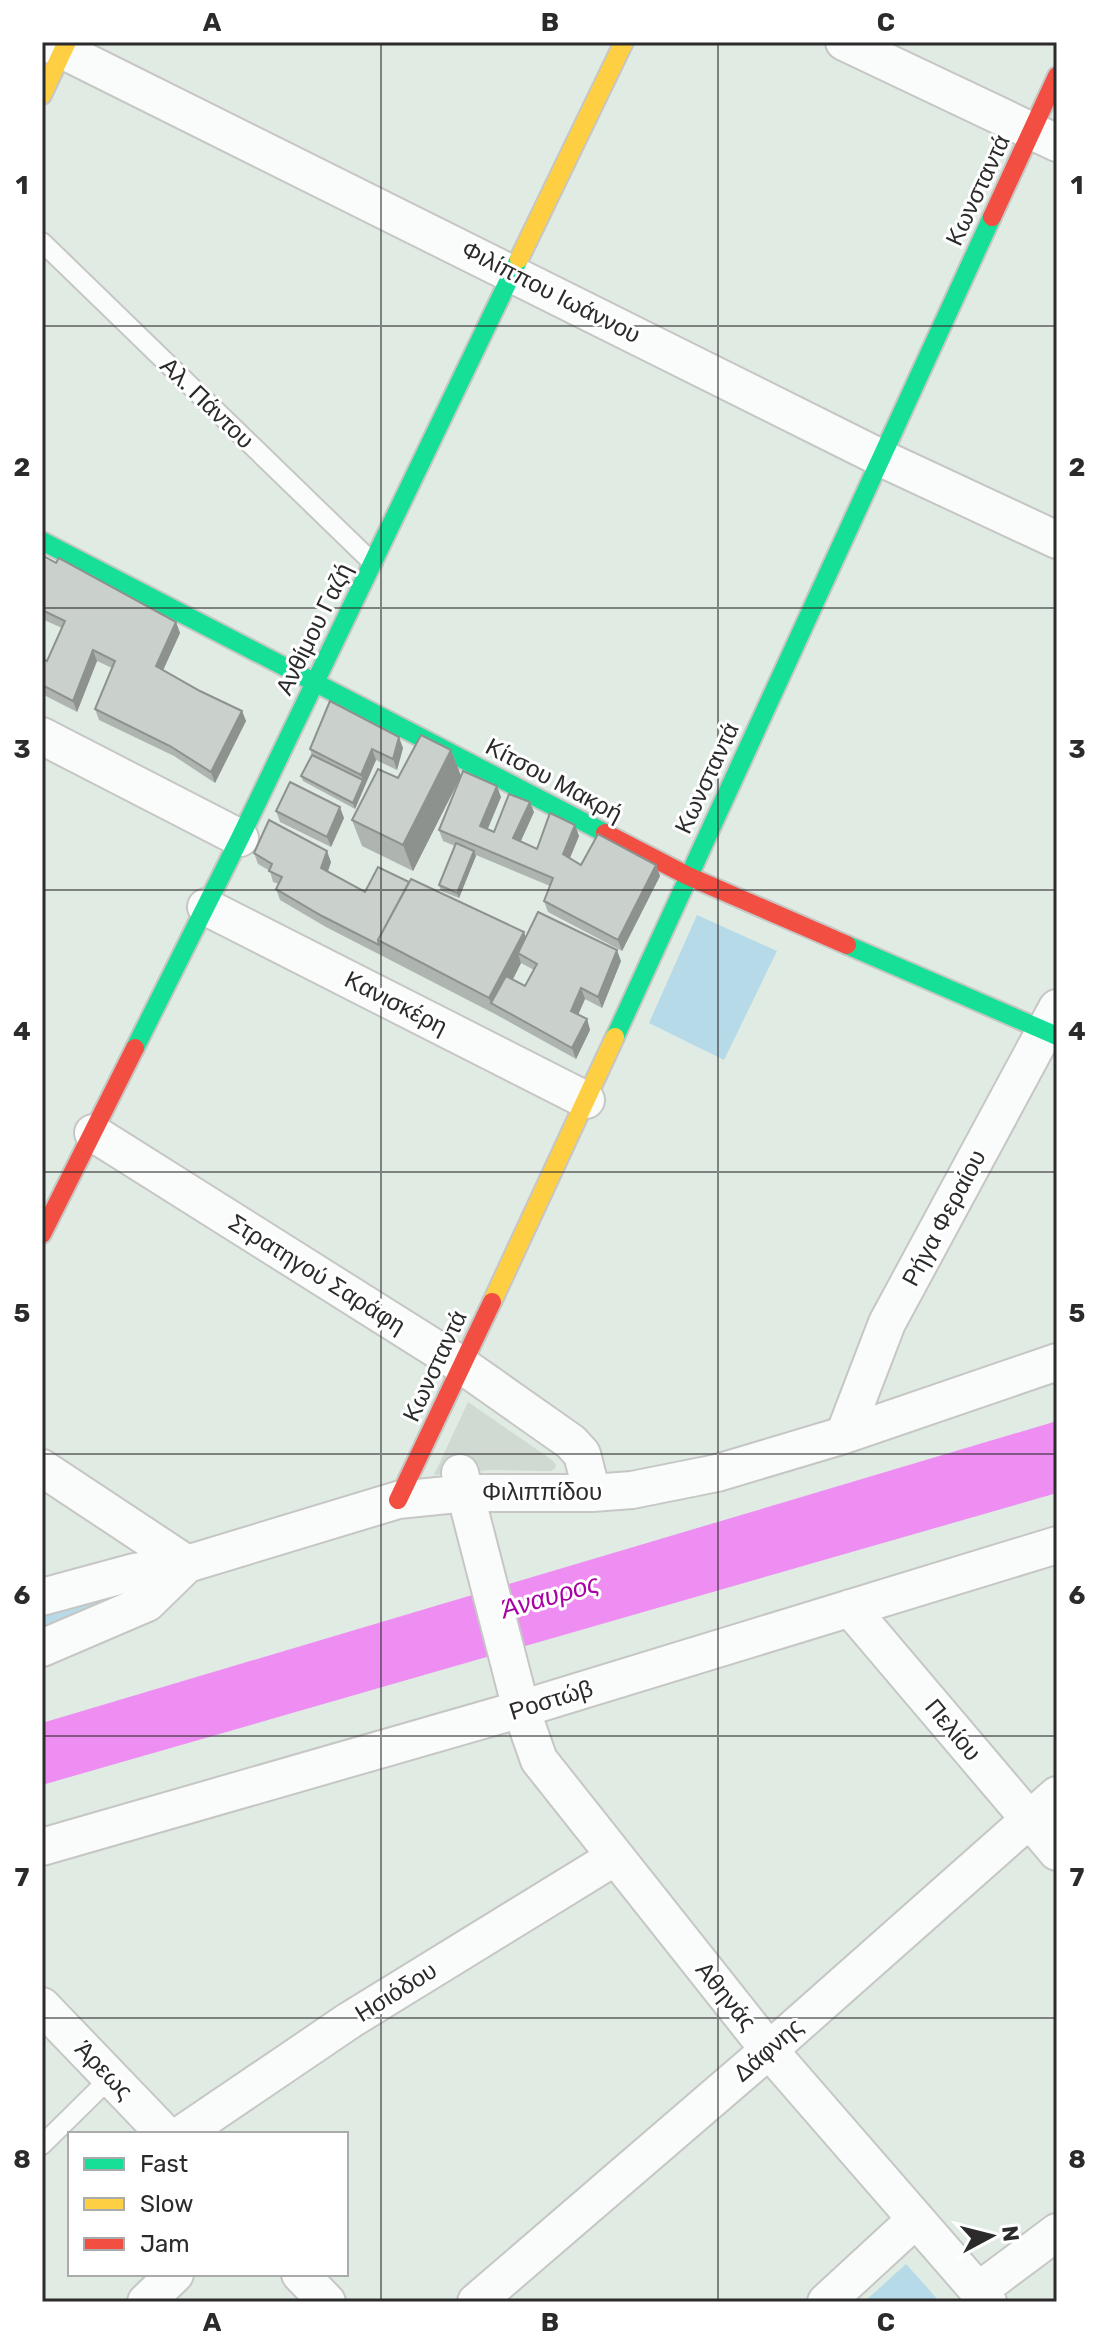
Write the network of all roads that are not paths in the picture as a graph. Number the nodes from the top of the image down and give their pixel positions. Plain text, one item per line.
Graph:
1 (624, 42) edge
2 (844, 42) edge
3 (59, 45) edge
4 (1057, 76) edge
5 (42, 95) edge
6 (1044, 137) edge
7 (42, 242) edge
8 (514, 274) junction
9 (881, 458) junction
10 (1057, 540) edge
11 (42, 541) edge
12 (373, 563) junction
13 (315, 683) junction
14 (42, 736) edge
15 (240, 838) junction
16 (688, 876) junction
17 (206, 907) junction
18 (1053, 1025) edge
19 (586, 1100) junction
20 (93, 1133) junction
21 (42, 1234) edge
22 (1057, 1362) edge
23 (463, 1366) junction
24 (844, 1435) junction
25 (42, 1468) edge
26 (464, 1483) junction
27 (592, 1493) junction
28 (398, 1500) junction
29 (1057, 1545) edge
30 (187, 1564) junction
31 (42, 1597) edge
32 (850, 1608) junction
33 (42, 1648) edge
34 (521, 1709) junction
35 (1057, 1795) edge
36 (1029, 1820) junction
37 (42, 1847) edge
38 (1057, 1852) edge
39 (615, 1857) junction
40 (42, 2006) edge
41 (769, 2050) junction
42 (111, 2077) junction
43 (163, 2132) edge
44 (185, 2132) edge
45 (42, 2145) edge
46 (915, 2220) junction
47 (1057, 2232) edge
48 (173, 2276) edge
49 (302, 2276) edge
50 (493, 2297) edge
51 (983, 2297) edge
52 (146, 2302) edge
53 (327, 2302) edge
54 (826, 2302) edge

1 - 8 street, Ανθίμου Γαζή
2 - 6 street
3 - 5 street
3 - 8 street, Φιλίππου Ιωάννου
4 - 6 street, Κωνσταντά
6 - 9 street, Κωνσταντά
7 - 12 lane, Αλ. Πάντου
8 - 9 street, Φιλίππου Ιωάννου
8 - 12 street, Ανθίμου Γαζή
9 - 10 street, Φιλίππου Ιωάννου
9 - 16 street, Κωνσταντά
11 - 13 street, Κίτσου Μακρή
12 - 13 street, Ανθίμου Γαζή
13 - 15 street, Ανθίμου Γαζή
13 - 16 street, Κίτσου Μακρή
14 - 15 street
15 - 17 street, Ανθίμου Γαζή
16 - 18 street, Κίτσου Μακρή
16 - 19 street, Κωνσταντά
17 - 19 street, Κανισκέρη
17 - 20 street, Ανθίμου Γαζή
18 - 24 street, Ρήγα Φεραίου
19 - 23 street, Κωνσταντά
20 - 21 street, Ανθίμου Γαζή
20 - 23 street, Στρατηγού Σαράφη
22 - 24 street, Φιλιππίδου
23 - 27 street, Στρατηγού Σαράφη
23 - 28 street, Κωνσταντά
24 - 27 street, Φιλιππίδου
25 - 30 street
26 - 27 street, Φιλιππίδου
26 - 28 street, Φιλιππίδου
26 - 34 street, Αθηνάς
28 - 30 street, Φιλιππίδου
29 - 32 street, Ροστώβ
30 - 31 street
30 - 33 street, Φιλιππίδου
32 - 34 street, Ροστώβ
32 - 36 street, Πελίου
34 - 37 street, Ροστώβ
34 - 39 street, Αθηνάς
35 - 36 street, Δάφνης
36 - 38 street, Πελίου
36 - 41 street, Δάφνης
39 - 41 street, Αθηνάς
39 - 44 street, Ησιόδου
40 - 42 street, Άρεως
41 - 46 street, Αθηνάς
41 - 50 street, Δάφνης
42 - 43 street, Άρεως
42 - 45 lane
46 - 51 street, Αθηνάς
46 - 54 street
47 - 51 street
48 - 52 street
49 - 53 street

